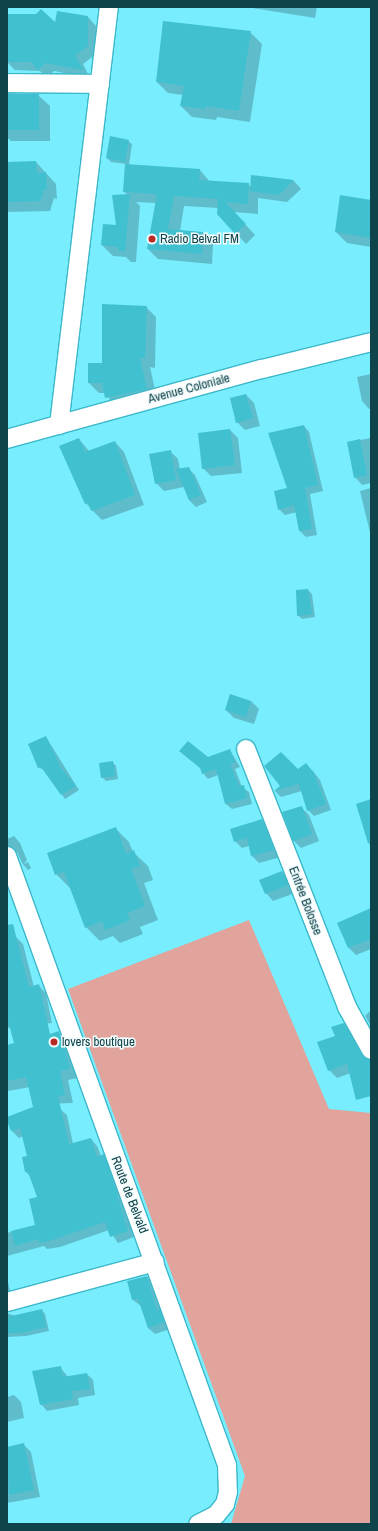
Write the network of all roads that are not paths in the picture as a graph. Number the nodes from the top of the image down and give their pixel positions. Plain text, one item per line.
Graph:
1 (109, 7) edge
2 (7, 83) edge
3 (100, 84) junction
4 (371, 342) edge
5 (59, 424) junction
6 (7, 439) edge
7 (246, 749) dead end
8 (7, 856) edge
9 (371, 1050) edge
10 (155, 1262) junction
11 (7, 1302) edge
12 (198, 1524) edge

1 - 3 street
2 - 3 street
3 - 5 street
4 - 5 street, Avenue Coloniale
5 - 6 street, Avenue Coloniale
7 - 9 street, Entrée Bolosse
8 - 10 street, Route de Belvald
10 - 11 street
10 - 12 street, Route de Belvald

